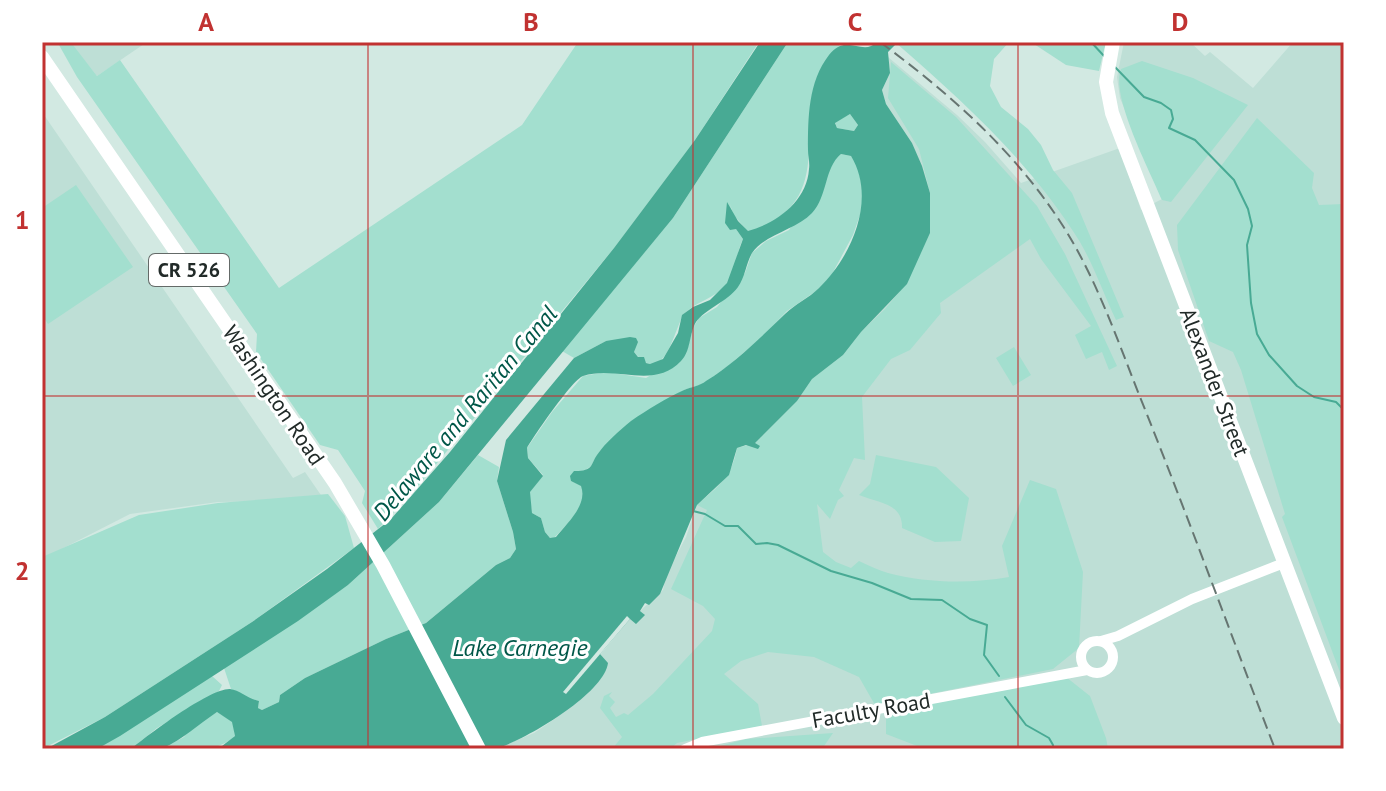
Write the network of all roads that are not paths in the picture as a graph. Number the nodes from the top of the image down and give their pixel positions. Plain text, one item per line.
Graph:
1 (1112, 44) edge
2 (42, 57) edge
3 (1284, 563) junction
4 (1140, 625) junction
5 (1101, 641) junction
6 (1081, 655) junction
7 (1114, 656) junction
8 (1087, 670) junction
9 (1057, 674) junction
10 (1344, 718) edge
11 (479, 749) edge
12 (685, 749) edge

1 - 3 main road, Alexander Street
2 - 11 main road, Washington Road / CR 526
3 - 4 street
3 - 10 main road, Alexander Street
4 - 5 street
4 - 7 street
5 - 6 street
5 - 7 street
6 - 8 street
6 - 9 street, Faculty Road
7 - 8 street
8 - 9 street, Faculty Road
9 - 12 street, Faculty Road

